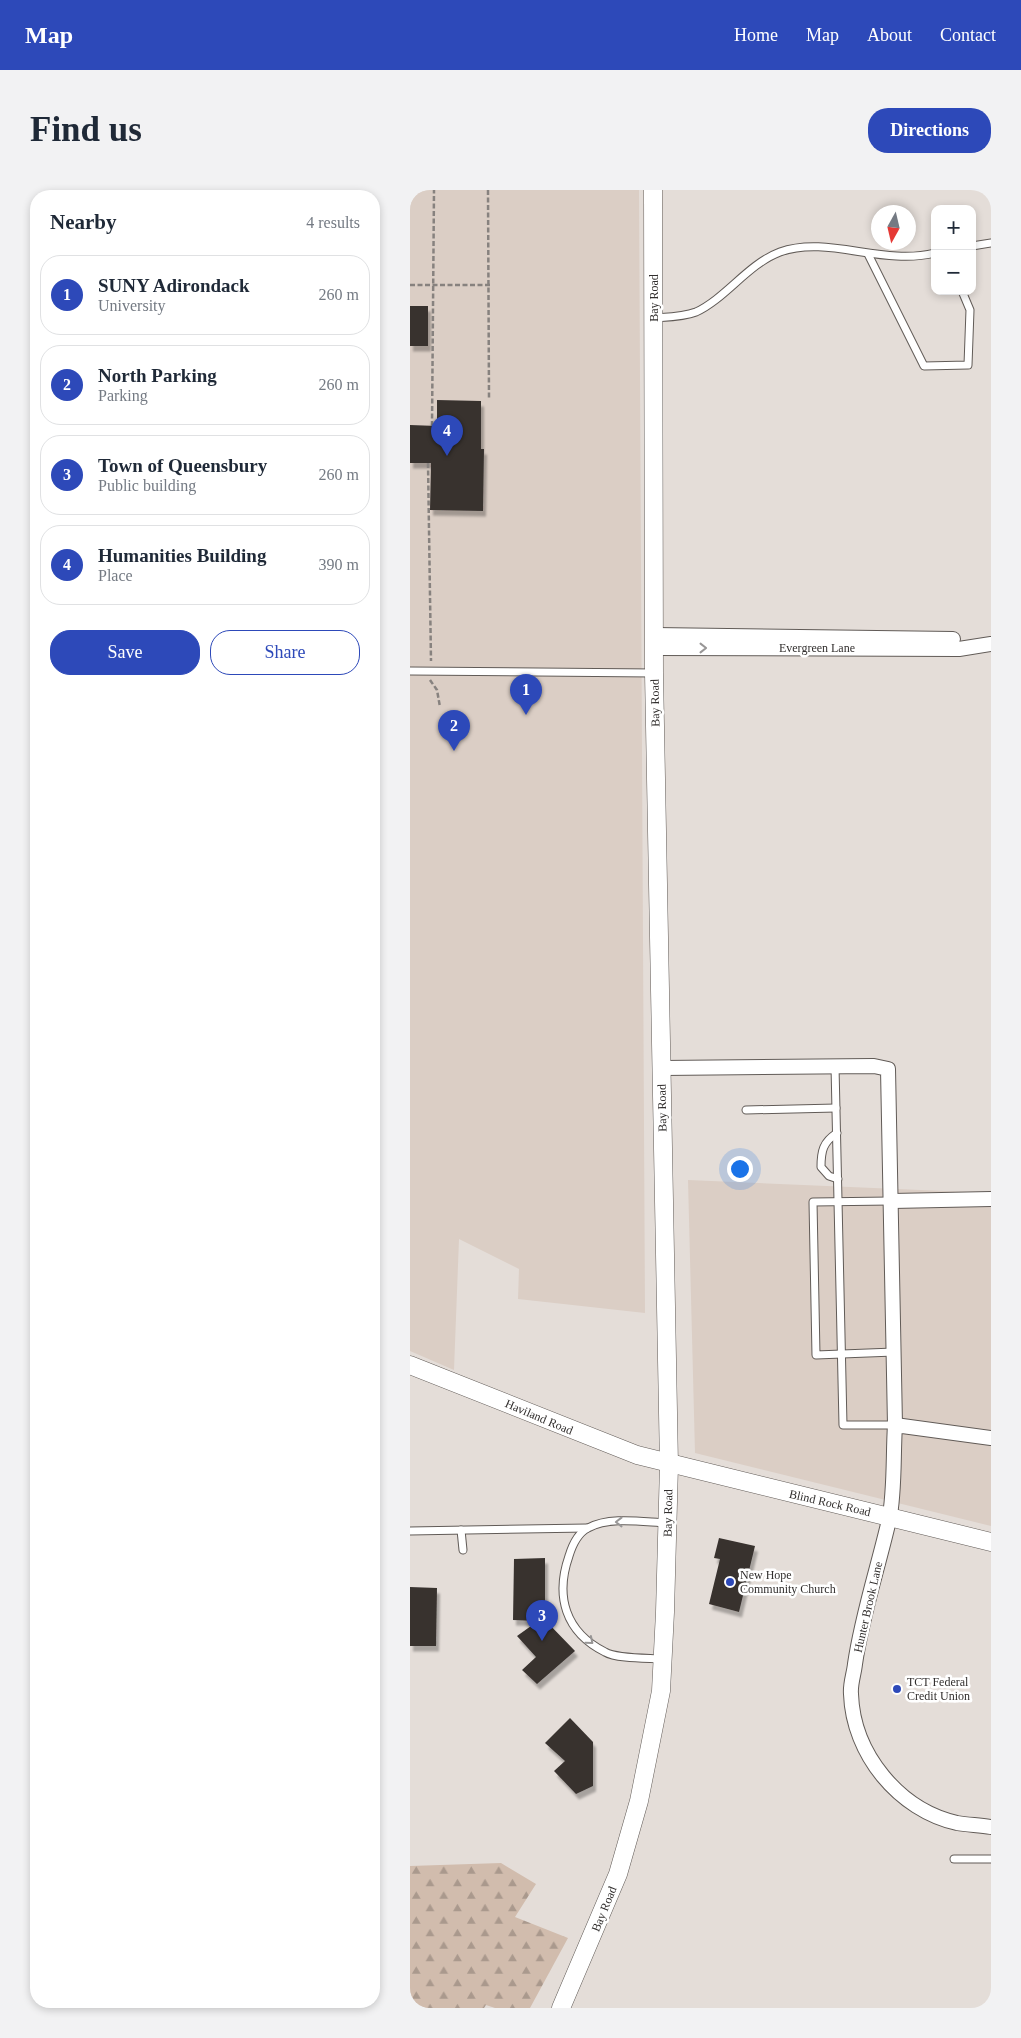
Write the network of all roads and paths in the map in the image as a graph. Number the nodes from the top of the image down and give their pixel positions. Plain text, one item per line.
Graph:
1 (434, 190) edge
2 (488, 190) edge
3 (653, 190) edge
4 (991, 243) edge
5 (976, 245) edge
6 (931, 253) edge
7 (868, 254) junction
8 (410, 285) edge
9 (433, 285) junction
10 (490, 285) junction
11 (964, 295) edge
12 (654, 318) junction
13 (489, 399) dead end
14 (432, 426) dead end
15 (428, 463) dead end
16 (655, 642) junction
17 (985, 644) edge
18 (431, 664) dead end
19 (410, 671) edge
20 (654, 673) junction
21 (430, 680) dead end
22 (440, 707) dead end
23 (835, 1066) junction
24 (662, 1068) junction
25 (836, 1108) junction
26 (746, 1110) dead end
27 (837, 1133) junction
28 (838, 1179) junction
29 (991, 1199) edge
30 (839, 1201) junction
31 (892, 1201) junction
32 (894, 1352) junction
33 (842, 1354) junction
34 (410, 1365) edge
35 (895, 1425) junction
36 (991, 1438) edge
37 (669, 1465) junction
38 (890, 1518) junction
39 (668, 1523) junction
40 (587, 1528) junction
41 (410, 1530) edge
42 (461, 1530) junction
43 (991, 1542) edge
44 (463, 1550) dead end
45 (663, 1659) junction
46 (991, 1826) edge
47 (954, 1859) dead end
48 (991, 1859) edge
49 (561, 2008) edge

1 - 9 path
2 - 10 path
3 - 12 street, Bay Road
4 - 5 lane
6 - 7 lane
7 - 11 lane
7 - 12 lane
8 - 9 path
9 - 10 path
9 - 14 path
10 - 13 path
12 - 16 street, Bay Road
15 - 18 path
16 - 17 street, Evergreen Lane
16 - 20 street, Bay Road
19 - 20 lane
20 - 24 street, Bay Road
21 - 22 path
23 - 24 street
23 - 25 lane
23 - 31 street, Hunter Brook Lane
24 - 37 street, Bay Road
25 - 26 lane
25 - 27 lane
27 - 28 lane
27 - 28 lane
28 - 30 lane
29 - 31 street
30 - 31 lane
30 - 33 lane
30 - 33 lane
31 - 32 street, Hunter Brook Lane
32 - 33 lane
32 - 35 street, Hunter Brook Lane
33 - 35 lane
34 - 37 street, Haviland Road
35 - 36 street
35 - 38 street, Hunter Brook Lane
37 - 38 street, Blind Rock Road
37 - 39 street, Bay Road
38 - 43 street, Blind Rock Road
38 - 46 street, Hunter Brook Lane
39 -> 40 lane
39 - 45 street, Bay Road
40 - 42 lane
40 -> 45 lane
41 - 42 lane
42 - 44 lane
45 - 49 street, Bay Road
47 - 48 lane

